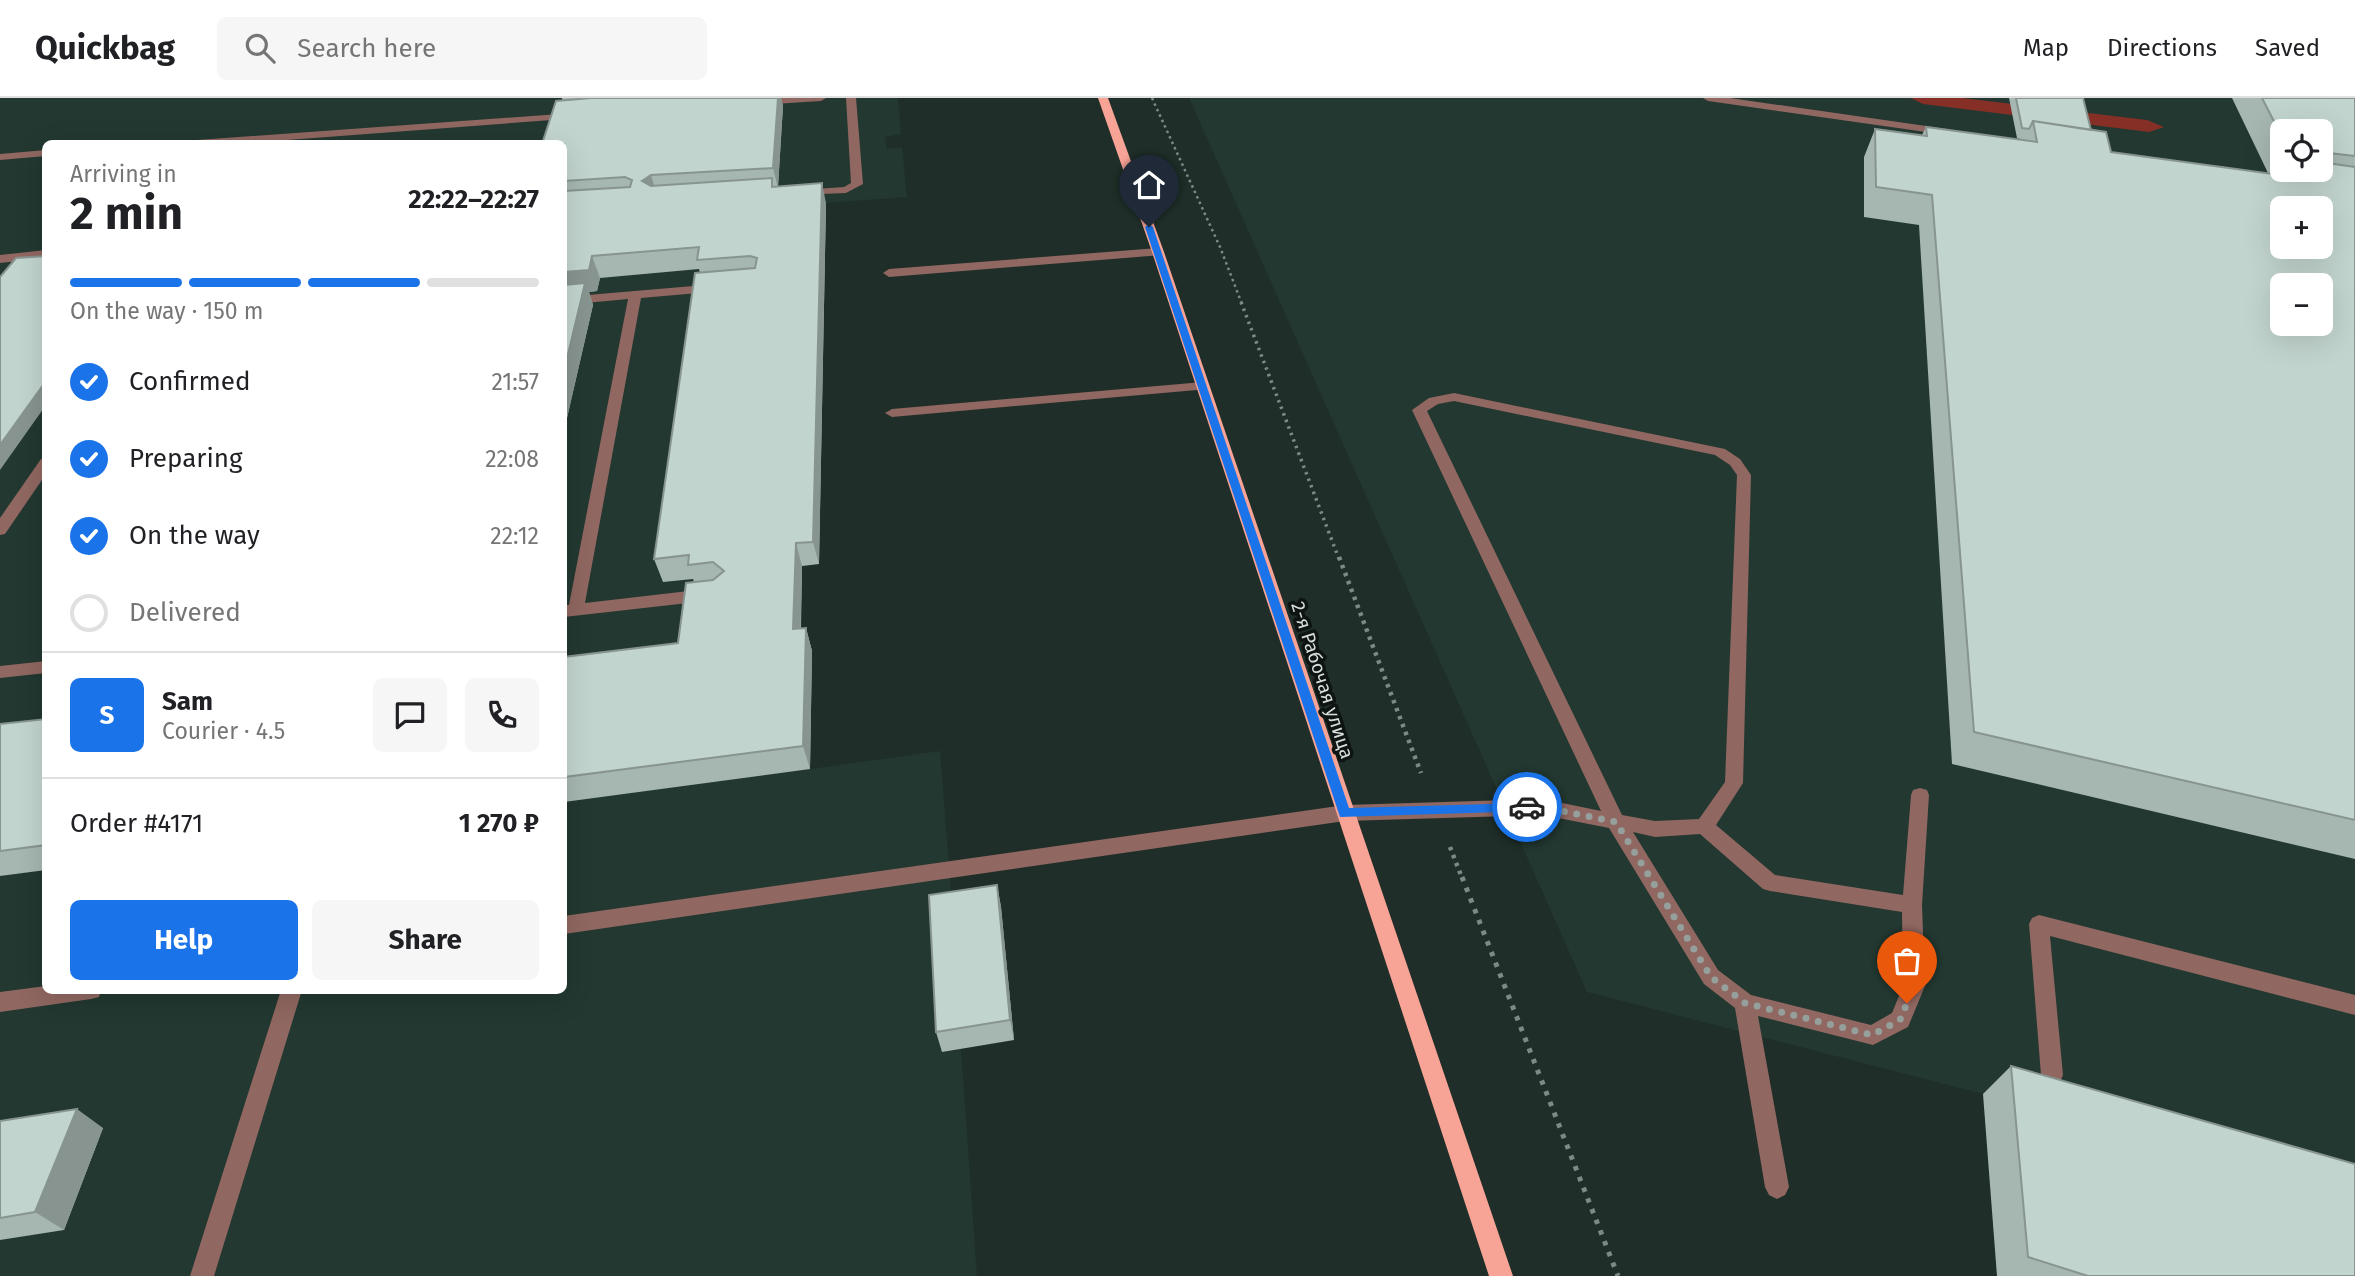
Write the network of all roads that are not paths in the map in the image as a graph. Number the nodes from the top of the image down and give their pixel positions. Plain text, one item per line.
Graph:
1 (821, 98) edge
2 (851, 98) edge
3 (1103, 98) edge
4 (1708, 98) edge
5 (752, 103) edge
6 (1787, 103) edge
7 (592, 114) edge
8 (1962, 134) edge
9 (238, 140) edge
10 (42, 153) edge
11 (0, 156) edge
12 (792, 193) edge
13 (1158, 252) junction
14 (42, 254) edge
15 (0, 259) edge
16 (889, 273) dead end
17 (729, 287) edge
18 (635, 295) junction
19 (567, 301) edge
20 (1203, 386) junction
21 (892, 414) dead end
22 (42, 468) edge
23 (0, 530) edge
24 (722, 594) edge
25 (570, 610) edge
26 (42, 667) edge
27 (0, 672) edge
28 (1920, 795) dead end
29 (1345, 813) junction
30 (1616, 822) junction
31 (1704, 825) junction
32 (1912, 905) junction
33 (567, 925) edge
34 (60, 994) edge
35 (291, 994) edge
36 (0, 1002) edge
37 (1745, 1003) junction
38 (2355, 1005) edge
39 (2052, 1075) edge
40 (1777, 1187) dead end
41 (202, 1276) edge
42 (1501, 1276) edge

1 - 5 lane
2 - 12 lane
3 - 13 main road, 2-я Рабочая улица
4 - 6 lane
6 - 8 lane
7 - 9 lane
10 - 11 lane
13 - 16 lane
13 - 20 main road, 2-я Рабочая улица
14 - 15 lane
17 - 18 lane
18 - 19 lane
18 - 25 lane
20 - 21 lane
20 - 29 main road, 2-я Рабочая улица
22 - 23 lane
24 - 25 lane
26 - 27 lane
28 - 32 lane
29 - 30 lane
29 - 33 lane
29 - 42 main road, 2-я Рабочая улица
30 - 31 lane
30 - 31 lane
30 - 37 lane
31 - 32 lane
32 - 37 lane
34 - 36 lane
35 - 41 lane
37 - 40 lane
38 - 39 lane

